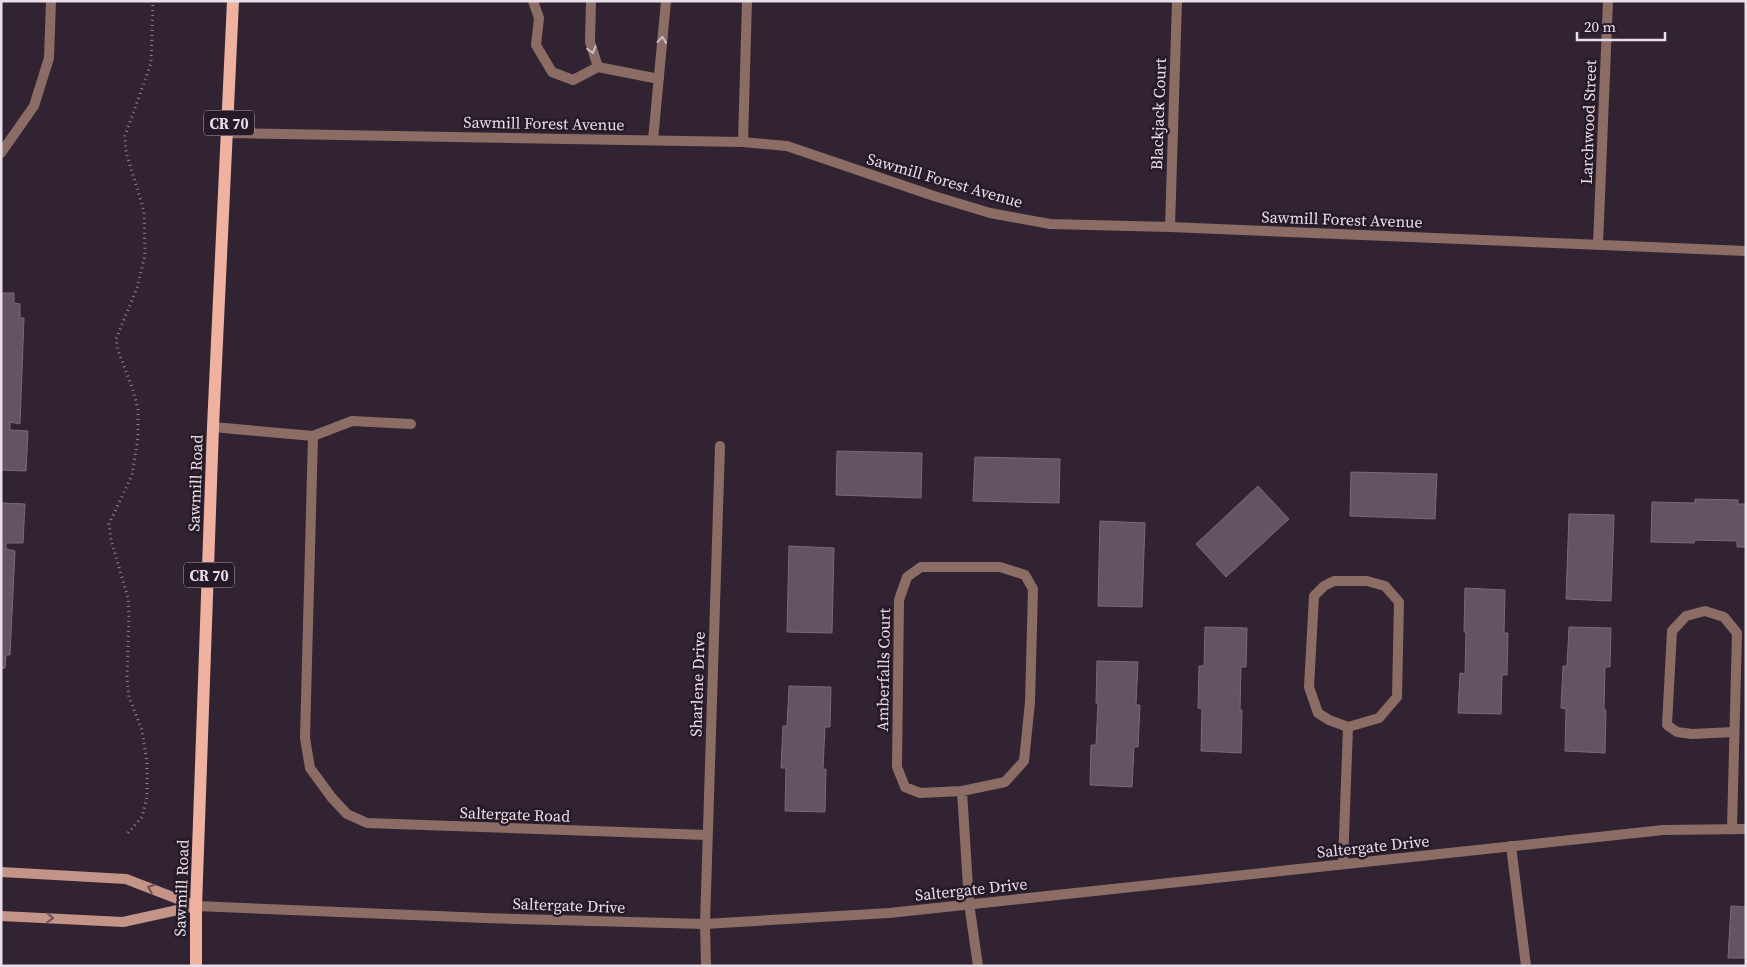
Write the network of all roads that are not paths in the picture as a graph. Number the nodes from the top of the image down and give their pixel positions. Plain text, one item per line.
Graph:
1 (51, 1) edge
2 (233, 1) edge
3 (534, 1) edge
4 (591, 1) edge
5 (666, 1) edge
6 (747, 1) edge
7 (1177, 1) edge
8 (1608, 1) edge
9 (598, 67) junction
10 (659, 79) junction
11 (228, 133) junction
12 (653, 140) junction
13 (743, 142) junction
14 (1, 153) edge
15 (1170, 227) junction
16 (1598, 244) junction
17 (1746, 250) edge
18 (411, 424) dead end
19 (214, 427) junction
20 (313, 436) junction
21 (720, 446) dead end
22 (1348, 727) junction
23 (1734, 732) junction
24 (962, 791) junction
25 (1732, 828) junction
26 (1746, 829) edge
27 (707, 836) junction
28 (1511, 846) junction
29 (1343, 864) junction
30 (1, 872) edge
31 (970, 903) junction
32 (196, 906) junction
33 (1, 916) edge
34 (705, 924) junction
35 (196, 966) edge
36 (706, 966) edge
37 (978, 966) edge
38 (1526, 966) edge

1 - 14 street
2 - 11 main road, Sawmill Road / CR 70
3 - 9 street
4 -> 9 street
10 -> 5 street
6 - 13 street
7 - 15 street, Blackjack Court
8 - 16 street, Larchwood Street
9 - 10 street
10 - 12 street
11 - 12 street, Sawmill Forest Avenue
11 - 19 main road, Sawmill Road / CR 70
12 - 13 street, Sawmill Forest Avenue
13 - 15 street, Sawmill Forest Avenue
15 - 16 street, Sawmill Forest Avenue
16 - 17 street, Sawmill Forest Avenue
18 - 20 street
19 - 20 street
19 - 32 main road, Sawmill Road / CR 70
20 - 27 street, Saltergate Road
21 - 27 street, Sharlene Drive
22 - 22 street
22 - 29 street
23 - 23 street
23 - 25 street
24 - 24 street, Amberfalls Court
24 - 31 street
25 - 26 street, Saltergate Drive
25 - 28 street, Saltergate Drive
27 - 34 street, Sharlene Drive
28 - 29 street, Saltergate Drive
28 - 38 street
29 - 31 street, Saltergate Drive
32 -> 30 main road
31 - 34 street, Saltergate Drive
31 - 37 street
33 -> 32 main road
32 - 34 street, Saltergate Drive
32 - 35 main road, Sawmill Road / CR 70
34 - 36 street, Sharlene Drive

